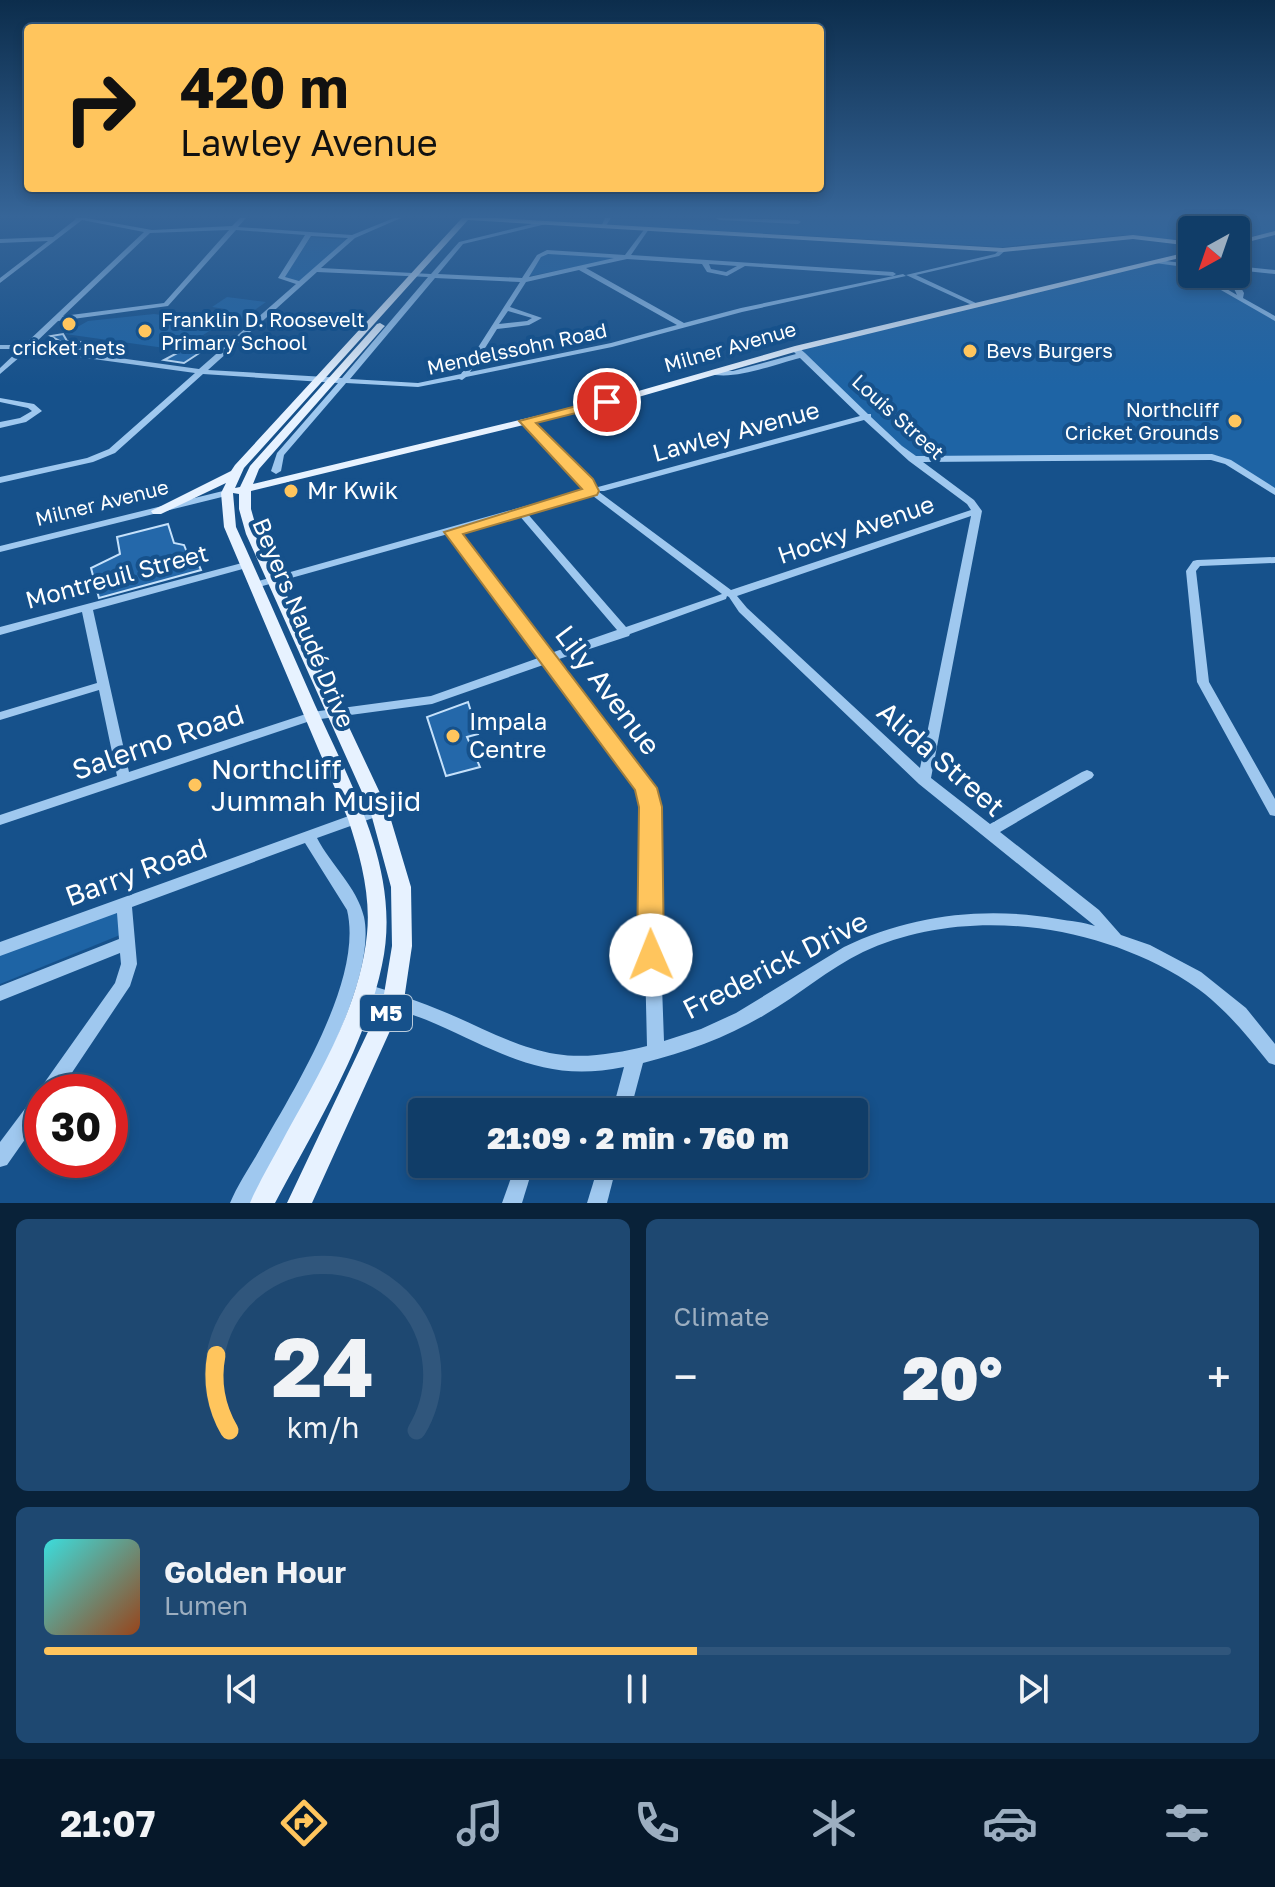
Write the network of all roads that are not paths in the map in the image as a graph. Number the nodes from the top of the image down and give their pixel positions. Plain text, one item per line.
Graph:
1 (104, 274) edge
2 (192, 274) edge
3 (283, 274) edge
4 (312, 274) edge
5 (413, 274) edge
6 (415, 274) edge
7 (528, 274) edge
8 (552, 274) edge
9 (592, 274) edge
10 (893, 274) edge
11 (909, 274) edge
12 (1106, 274) edge
13 (430, 275) junction
14 (905, 275) junction
15 (525, 280) junction
16 (301, 284) junction
17 (1222, 288) edge
18 (1238, 288) edge
19 (1240, 299) junction
20 (976, 305) junction
21 (507, 308) junction
22 (57, 319) junction
23 (1275, 319) edge
24 (683, 326) junction
25 (495, 327) junction
26 (0, 347) edge
27 (26, 347) junction
28 (798, 352) junction
29 (0, 372) edge
30 (202, 372) junction
31 (462, 378) junction
32 (318, 380) junction
33 (338, 381) junction
34 (0, 400) edge
35 (868, 416) junction
36 (526, 421) junction
37 (0, 425) edge
38 (912, 459) junction
39 (251, 473) junction
40 (235, 474) junction
41 (274, 477) junction
42 (0, 480) edge
43 (245, 489) junction
44 (596, 490) junction
45 (1275, 492) edge
46 (227, 493) junction
47 (157, 511) junction
48 (977, 511) junction
49 (521, 512) junction
50 (452, 532) junction
51 (0, 549) edge
52 (1273, 562) edge
53 (246, 565) junction
54 (271, 580) junction
55 (255, 585) junction
56 (730, 598) junction
57 (87, 608) junction
58 (0, 631) edge
59 (625, 633) junction
60 (550, 659) junction
61 (103, 685) junction
62 (322, 715) junction
63 (0, 716) edge
64 (1087, 775) dead end
65 (124, 779) junction
66 (924, 780) junction
67 (379, 810) junction
68 (1275, 811) edge
69 (357, 819) junction
70 (0, 820) edge
71 (988, 832) junction
72 (309, 836) junction
73 (124, 903) junction
74 (1114, 936) junction
75 (127, 943) junction
76 (0, 949) edge
77 (366, 991) junction
78 (0, 994) edge
79 (393, 1000) junction
80 (656, 1050) junction
81 (636, 1056) junction
82 (1275, 1057) edge
83 (61, 1074) edge
84 (625, 1098) edge
85 (24, 1125) edge
86 (0, 1158) edge
87 (520, 1178) edge
88 (604, 1178) edge
89 (240, 1203) edge
90 (262, 1203) edge
91 (299, 1203) edge
92 (512, 1203) edge
93 (597, 1203) edge

1 - 22 street
2 - 22 street
3 - 16 street
4 - 16 street
5 - 32 main road
6 - 13 street
7 - 15 street
8 - 15 street
9 - 24 street
10 - 14 street
11 - 14 street, Mendelssohn Road
12 - 20 main road, Milner Avenue
13 - 15 street
13 - 33 main road, Beyers Naudé Drive / M5
14 - 20 street
14 - 24 street, Mendelssohn Road
15 - 21 street
16 - 30 street
17 - 19 street
18 - 19 street
19 - 23 street
20 - 28 main road, Milner Avenue
21 - 25 street
21 - 25 street
22 - 27 street
24 - 31 street, Mendelssohn Road
25 - 31 street
26 - 27 street, Mendelssohn Road
27 - 29 street
27 - 30 street, Mendelssohn Road
28 - 35 street, Louis Street
28 - 36 main road, Milner Avenue
30 - 32 street, Mendelssohn Road
30 - 42 street
31 - 33 street, Mendelssohn Road
32 - 33 street, Mendelssohn Road
32 - 40 main road
33 - 39 main road, Beyers Naudé Drive / M5
33 - 41 street, Beyers Naudé Drive
34 - 37 street
35 - 38 street, Louis Street
35 - 44 street, Lawley Avenue
36 - 41 main road, Milner Avenue
36 - 44 street, Alida Street
38 - 45 street
38 - 48 street, Louis Street
39 - 41 main road
39 - 43 main road, Beyers Naudé Drive / M5
40 - 46 main road
40 - 47 main road
41 - 43 main road, Milner Avenue
43 - 46 main road, Milner Avenue
43 - 54 main road, Beyers Naudé Drive / M5
44 - 49 street, Lawley Avenue
44 - 56 street, Alida Street
46 - 47 street, Milner Avenue
46 - 53 main road, Beyers Naudé Drive / M5
47 - 51 street, Milner Avenue
48 - 56 street, Hocky Avenue
48 - 66 street
49 - 50 street, Lawley Avenue
49 - 59 street
50 - 54 street, Lawley Avenue
50 - 60 street, Lily Avenue
52 - 68 street
53 - 55 main road, Beyers Naudé Drive / M5
53 - 57 street, Montreuil Street
54 - 55 street, Lawley Avenue
54 - 62 main road, Beyers Naudé Drive / M5
55 - 62 main road, Beyers Naudé Drive / M5
56 - 59 street, Hocky Avenue
56 - 66 street, Alida Street
57 - 58 street, Montreuil Street
57 - 61 street
59 - 60 street, Hocky Avenue
60 - 62 street, Hocky Avenue
60 - 80 street, Lily Avenue
61 - 63 street
61 - 65 street
62 - 65 street, Salerno Road
62 - 67 main road, Beyers Naudé Drive / M5
62 - 69 main road, Beyers Naudé Drive / M5
64 - 71 street
65 - 70 street, Salerno Road
66 - 71 street, Alida Street
67 - 69 street, Barry Road
67 - 79 main road, Beyers Naudé Drive / M5
69 - 72 street, Barry Road
69 - 77 main road, Beyers Naudé Drive / M5
71 - 74 street, Alida Street
72 - 73 street, Barry Road
72 - 89 street
73 - 75 street
73 - 76 street, Barry Road
74 - 80 street, Frederick Drive
74 - 82 street, Frederick Drive
75 - 78 street
75 - 83 street
77 - 79 street, Frederick Drive
77 - 90 main road, Beyers Naudé Drive / M5
79 - 81 street, Frederick Drive
79 - 91 main road, Beyers Naudé Drive / M5
80 - 81 street, Frederick Drive
81 - 84 street
85 - 86 street
87 - 92 street
88 - 93 street

